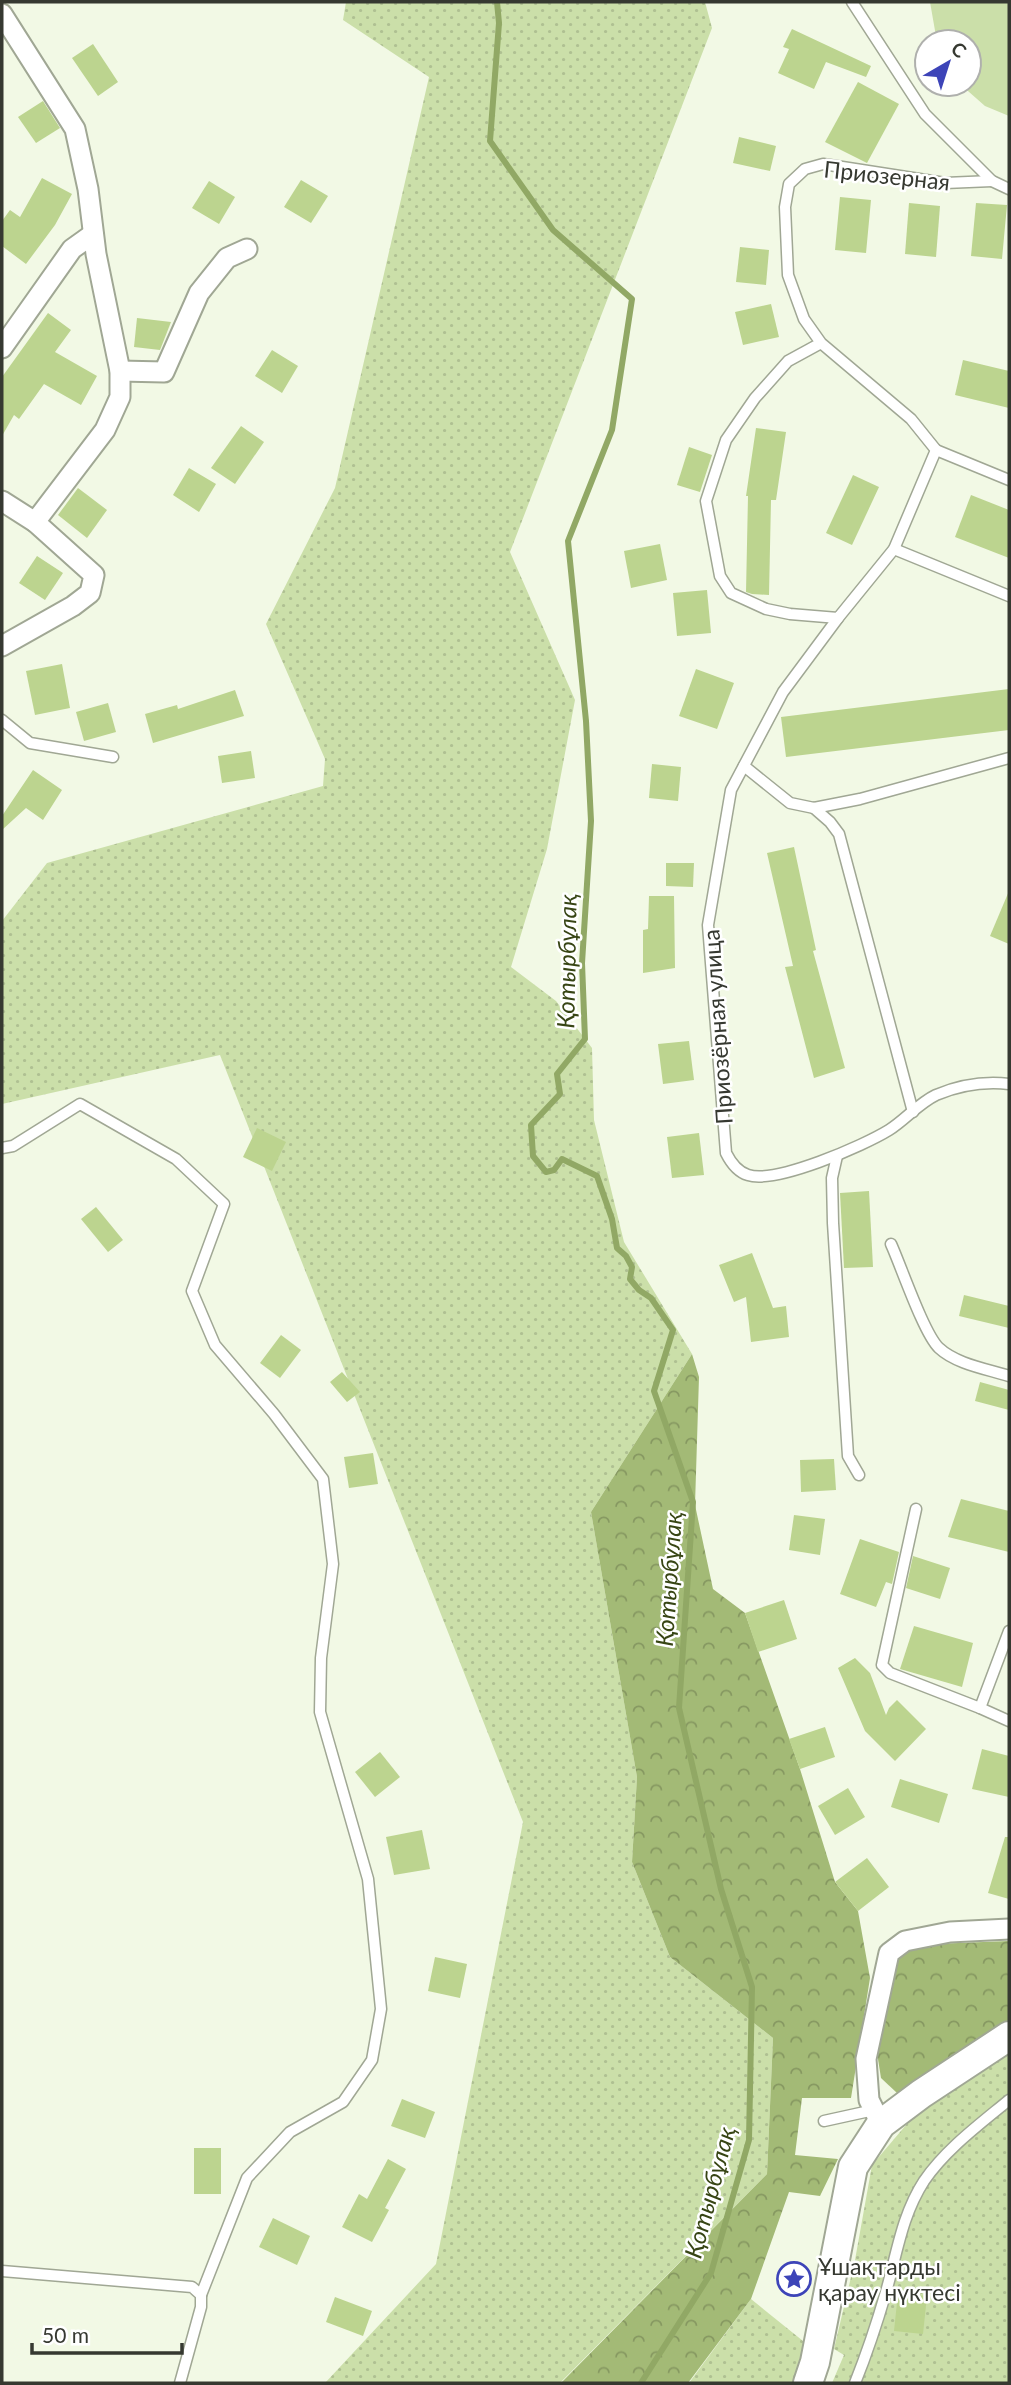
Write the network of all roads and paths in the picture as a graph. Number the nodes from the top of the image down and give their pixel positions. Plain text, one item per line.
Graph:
1 (852, 2) edge
2 (2, 15) edge
3 (992, 181) junction
4 (1009, 189) edge
5 (93, 234) junction
6 (247, 249) dead end
7 (821, 343) junction
8 (2, 348) edge
9 (120, 371) junction
10 (936, 450) junction
11 (1009, 480) edge
12 (2, 501) edge
13 (35, 522) junction
14 (894, 549) junction
15 (1009, 596) edge
16 (838, 618) junction
17 (2, 646) edge
18 (2, 720) edge
19 (113, 757) dead end
20 (1009, 758) edge
21 (744, 766) junction
22 (814, 808) junction
23 (1009, 1084) edge
24 (913, 1112) junction
25 (2, 1148) edge
26 (837, 1156) junction
27 (891, 1244) dead end
28 (1009, 1376) edge
29 (859, 1475) dead end
30 (916, 1509) dead end
31 (1009, 1631) edge
32 (979, 1708) junction
33 (1009, 1721) edge
34 (1009, 1929) edge
35 (1009, 2036) edge
36 (1009, 2100) edge
37 (878, 2117) junction
38 (824, 2121) dead end
39 (2, 2271) edge
40 (201, 2295) junction
41 (180, 2383) edge
42 (808, 2383) edge
43 (855, 2383) edge

1 - 3 lane, Приозерная
2 - 5 street
3 - 4 lane, Приозерная
3 - 7 lane, Приозерная
5 - 8 street
5 - 9 street
6 - 9 street
7 - 10 lane, Приозерная
7 - 16 lane
9 - 13 street
10 - 11 lane
10 - 14 lane
12 - 13 street
13 - 17 street
14 - 15 lane
14 - 16 lane
16 - 21 lane, Приозёрная улица
18 - 19 lane
20 - 22 lane
21 - 22 lane
21 - 26 lane, Приозёрная улица
22 - 24 lane
23 - 24 lane, Приозёрная улица
24 - 26 lane, Приозёрная улица
25 - 40 lane
26 - 29 lane
27 - 28 lane
30 - 32 lane
31 - 32 lane
32 - 33 lane
34 - 37 street
35 - 37 main road
36 - 43 lane
37 - 38 lane
37 - 42 main road
39 - 40 lane
40 - 41 lane

